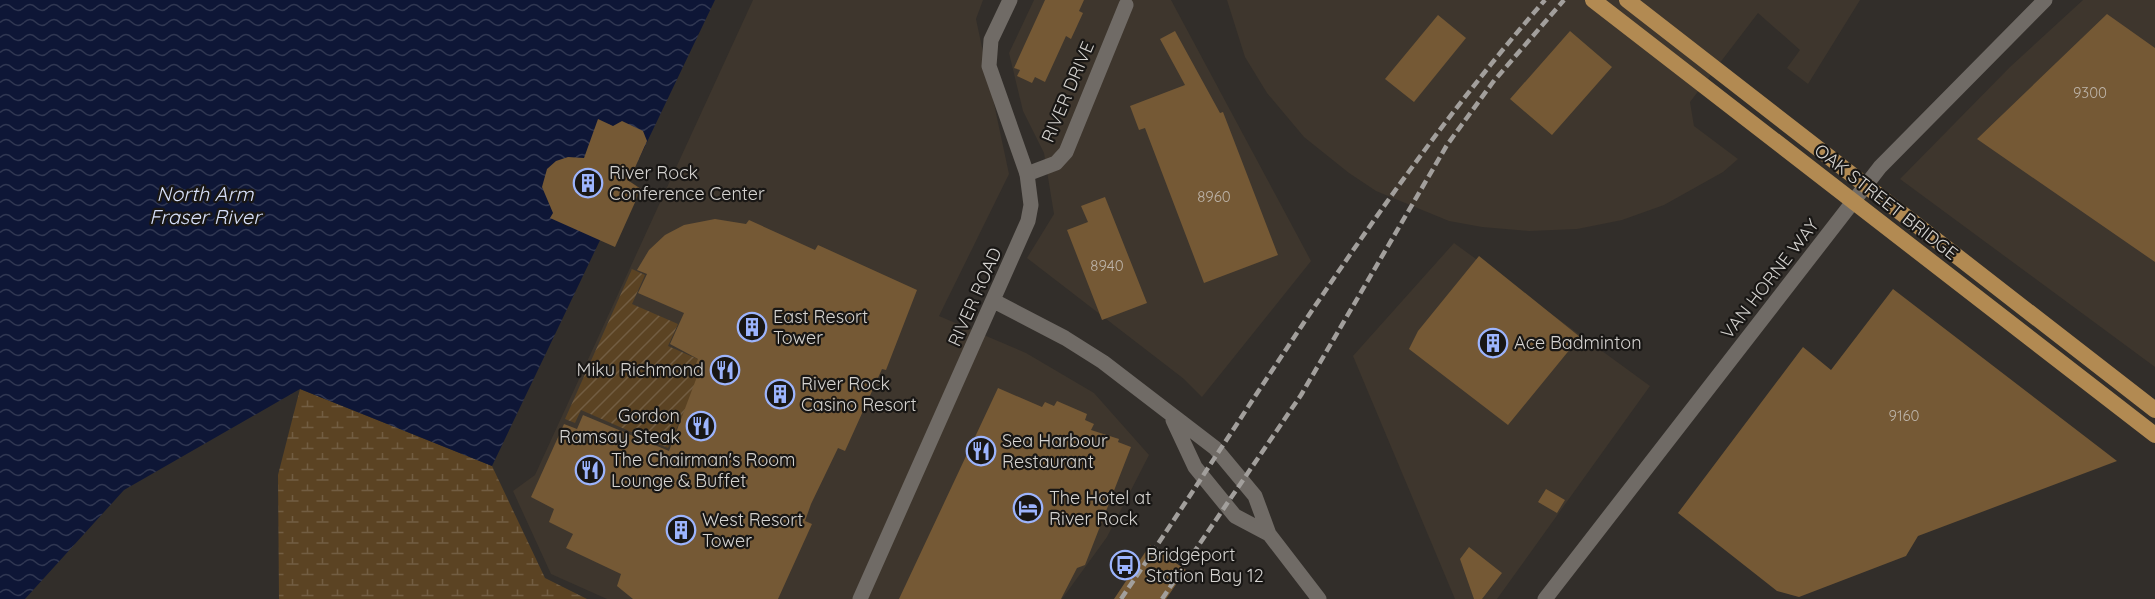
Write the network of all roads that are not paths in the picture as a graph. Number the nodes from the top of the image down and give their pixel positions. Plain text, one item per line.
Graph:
1 (1010, 0) edge
2 (1593, 0) edge
3 (1627, 0) edge
4 (2045, 0) edge
5 (1125, 5) dead end
6 (1027, 174) junction
7 (994, 301) junction
8 (2155, 410) edge
9 (1172, 417) junction
10 (2155, 435) edge
11 (1269, 534) junction
12 (860, 599) edge
13 (1319, 599) edge
14 (1545, 599) edge

1 - 6 street, RIVER ROAD
2 - 10 highway, OAK STREET BRIDGE
3 - 8 highway, OAK STREET BRIDGE
4 - 14 street, VAN HORNE WAY
5 - 6 street, RIVER DRIVE
6 - 7 street, RIVER ROAD
7 - 9 street
7 - 12 street, RIVER ROAD
9 - 11 street
9 - 11 street
11 - 13 street

